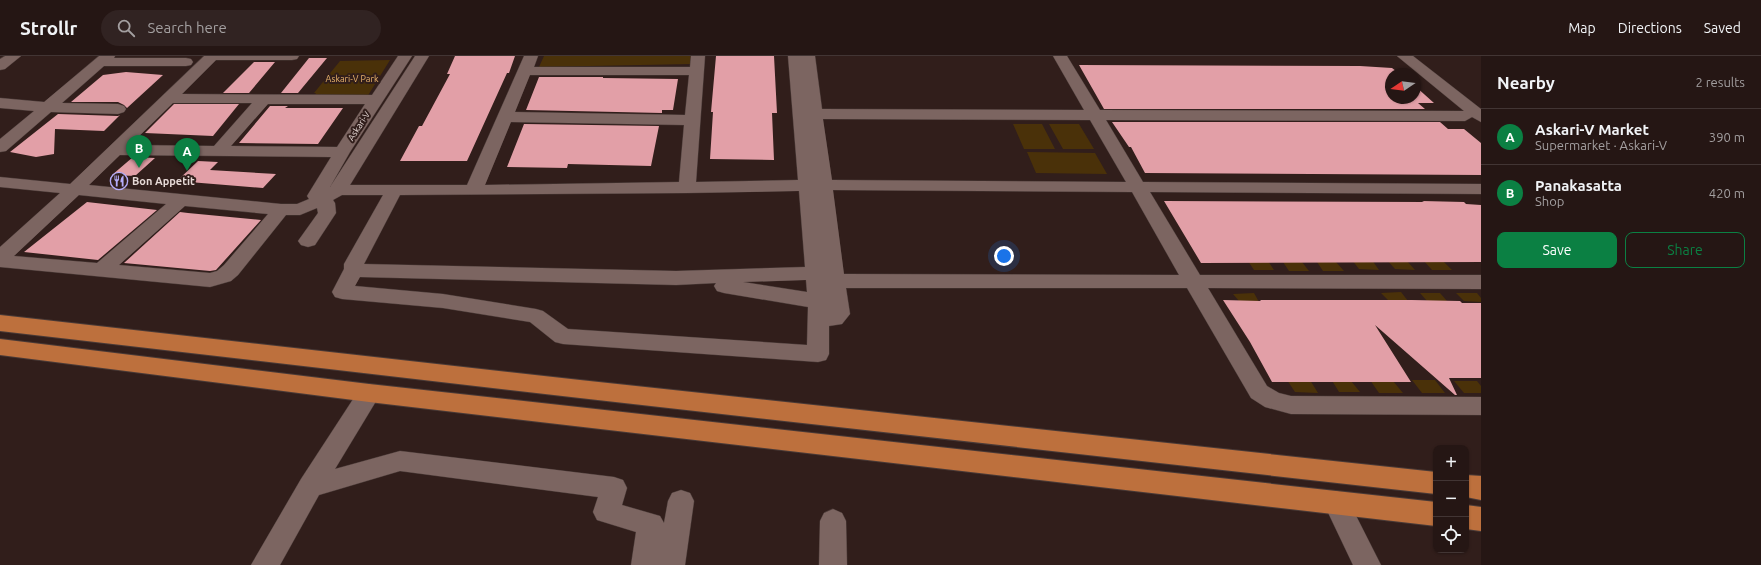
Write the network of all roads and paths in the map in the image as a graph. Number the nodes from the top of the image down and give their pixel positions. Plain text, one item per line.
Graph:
1 (14, 56) edge
2 (211, 56) edge
3 (292, 56) edge
4 (405, 56) edge
5 (422, 56) edge
6 (531, 56) edge
7 (795, 56) edge
8 (808, 56) edge
9 (1060, 56) edge
10 (1392, 56) edge
11 (1404, 56) edge
12 (104, 59) edge
13 (190, 59) edge
14 (698, 64) edge
15 (0, 66) edge
16 (1407, 68) edge
17 (524, 71) junction
18 (1421, 80) edge
19 (168, 98) junction
20 (264, 99) junction
21 (376, 100) junction
22 (0, 103) edge
23 (47, 107) junction
24 (118, 109) dead end
25 (815, 114) junction
26 (1095, 114) junction
27 (1465, 116) junction
28 (505, 117) junction
29 (1481, 118) edge
30 (692, 120) junction
31 (1481, 129) edge
32 (0, 147) edge
33 (116, 150) junction
34 (218, 151) junction
35 (342, 152) junction
36 (0, 182) edge
37 (816, 185) junction
38 (1137, 187) junction
39 (687, 188) junction
40 (66, 189) junction
41 (395, 189) junction
42 (1481, 189) edge
43 (474, 190) junction
44 (325, 197) junction
45 (180, 201) junction
46 (280, 210) junction
47 (0, 240) edge
48 (308, 241) dead end
49 (0, 259) edge
50 (354, 269) junction
51 (101, 270) junction
52 (814, 273) junction
53 (676, 278) junction
54 (835, 281) junction
55 (1193, 282) junction
56 (1481, 282) edge
57 (818, 307) junction
58 (0, 323) edge
59 (0, 347) edge
60 (369, 393) junction
61 (1481, 406) edge
62 (1433, 483) edge
63 (310, 486) junction
64 (1469, 486) edge
65 (1481, 488) edge
66 (681, 501) dead end
67 (1336, 502) junction
68 (1433, 514) edge
69 (1469, 517) edge
70 (1481, 519) edge
71 (833, 521) dead end
72 (265, 565) edge
73 (644, 565) edge
74 (671, 565) edge
75 (833, 565) edge
76 (1366, 565) edge

1 - 15 street
2 - 3 street
2 - 19 street
4 - 21 street, Askari-V
5 - 44 street, Askari-V
6 - 17 street
7 - 37 street
8 - 25 street
9 - 26 street
10 - 16 street
11 - 29 street
12 - 13 street
12 - 23 street
13 - 40 street
14 - 17 street
14 - 30 street
17 - 28 street
18 - 27 street
19 - 20 street
19 - 33 street
20 - 21 street
20 - 34 street
21 - 35 street, Askari-V
22 - 23 street
23 - 24 street
23 - 32 street
25 - 26 street
25 - 37 street
26 - 27 street
26 - 38 street
27 - 31 street
28 - 30 street
28 - 43 street
30 - 39 street
33 - 34 street
33 - 40 street
34 - 35 street
35 - 44 street, Askari-V
36 - 40 street
37 - 38 street
37 - 39 street
37 - 52 street
37 - 54 street
38 - 42 street
38 - 55 street
39 - 43 street
40 - 45 street
40 - 47 street
40 - 49 street
41 - 43 street
41 - 44 street
41 - 50 street
44 - 46 street
44 - 48 street
45 - 46 street
45 - 51 street
46 - 51 street
49 - 51 street
50 - 53 street
50 - 57 street
52 - 53 street
52 - 57 street
53 - 57 street
54 - 55 street
54 - 57 street
55 - 56 street
55 - 61 street
58 - 62 highway
59 - 60 highway
60 - 63 street
60 - 67 highway
63 - 72 street
63 - 73 street
64 - 65 highway
66 - 74 street
67 - 68 highway
67 - 76 street
69 - 70 highway
71 - 75 street

